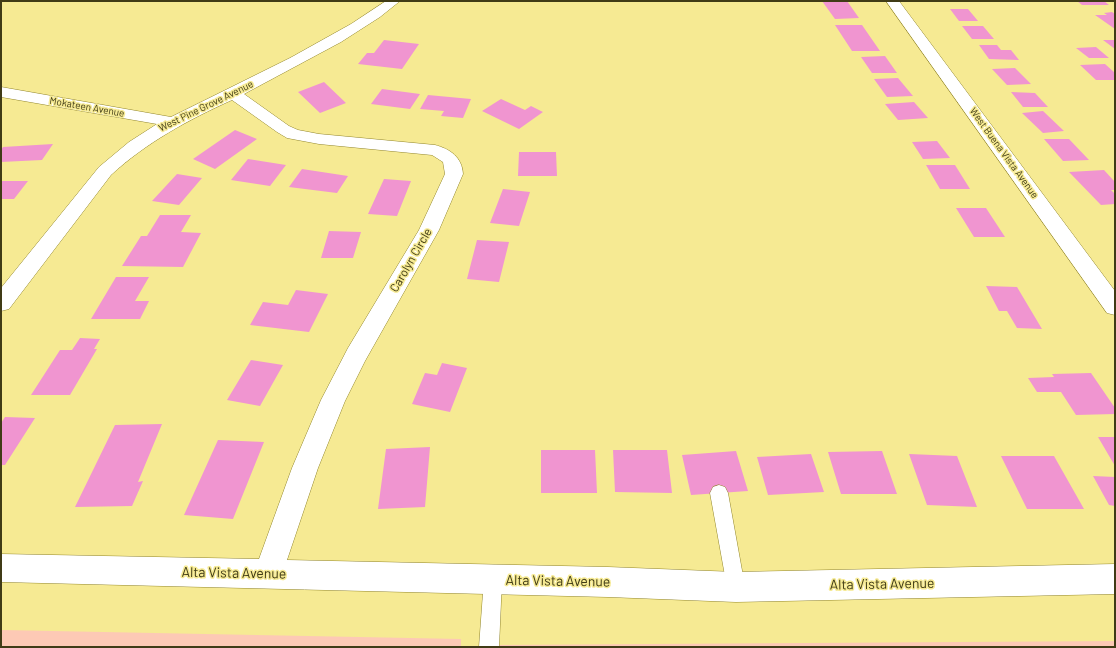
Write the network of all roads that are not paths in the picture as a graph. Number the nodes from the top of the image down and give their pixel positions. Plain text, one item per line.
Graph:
1 (394, 1) edge
2 (892, 1) edge
3 (1, 92) edge
4 (233, 93) junction
5 (172, 122) junction
6 (1, 303) edge
7 (1115, 307) edge
8 (719, 493) dead end
9 (1, 568) edge
10 (268, 574) junction
11 (1115, 579) edge
12 (493, 580) junction
13 (736, 587) junction
14 (489, 647) edge

1 - 4 street, West Pine Grove Avenue
2 - 7 street, West Buena Vista Avenue
3 - 5 street, Mokateen Avenue
4 - 5 street, West Pine Grove Avenue
4 - 10 street, Carolyn Circle
5 - 6 street, West Pine Grove Avenue
8 - 13 lane
9 - 10 street, Alta Vista Avenue
10 - 12 street, Alta Vista Avenue
11 - 13 street, Alta Vista Avenue
12 - 13 street, Alta Vista Avenue
12 - 14 lane

